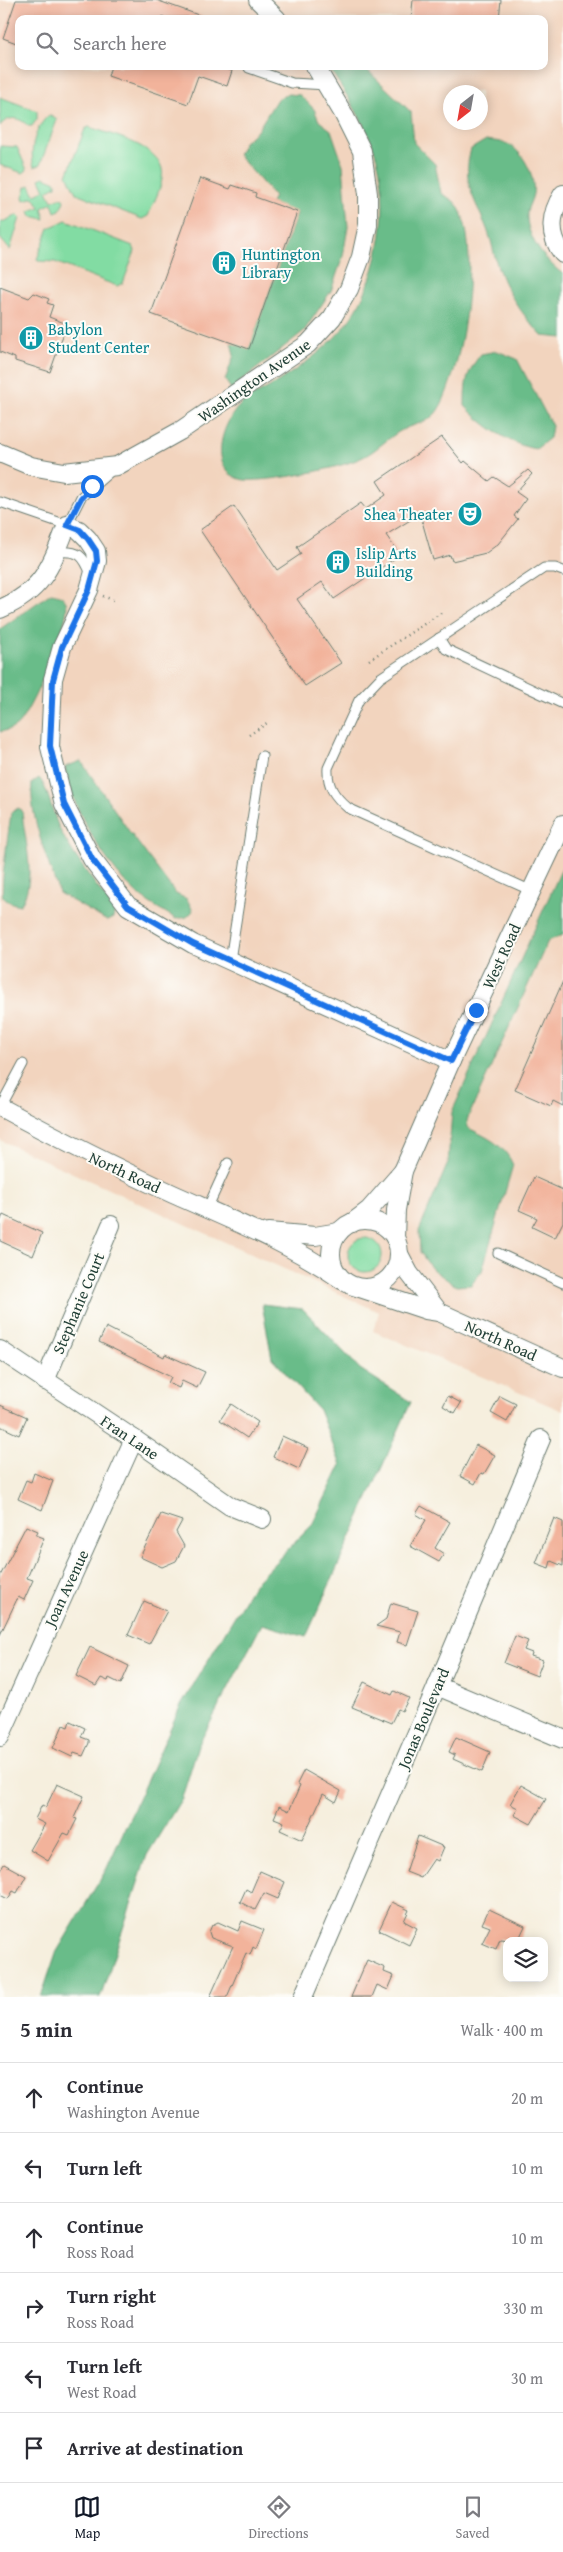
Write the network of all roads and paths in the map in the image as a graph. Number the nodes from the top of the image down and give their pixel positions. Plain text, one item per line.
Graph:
1 (258, 0) edge
2 (273, 15) edge
3 (256, 70) edge
4 (317, 70) edge
5 (327, 85) junction
6 (563, 194) edge
7 (563, 254) edge
8 (0, 453) edge
9 (117, 466) junction
10 (0, 502) edge
11 (67, 525) junction
12 (56, 552) junction
13 (563, 571) edge
14 (93, 578) junction
15 (0, 609) edge
16 (444, 611) dead end
17 (439, 638) junction
18 (369, 660) dead end
19 (563, 704) edge
20 (267, 723) dead end
21 (249, 735) dead end
22 (262, 756) dead end
23 (563, 824) edge
24 (532, 891) junction
25 (230, 960) junction
26 (451, 1061) junction
27 (23, 1064) dead end
28 (0, 1107) edge
29 (228, 1163) dead end
30 (403, 1171) junction
31 (207, 1209) junction
32 (111, 1225) dead end
33 (346, 1228) junction
34 (253, 1230) junction
35 (397, 1246) junction
36 (498, 1253) dead end
37 (342, 1280) junction
38 (563, 1283) edge
39 (360, 1288) junction
40 (439, 1312) junction
41 (0, 1350) edge
42 (563, 1368) edge
43 (45, 1381) junction
44 (134, 1439) junction
45 (541, 1439) dead end
46 (262, 1519) dead end
47 (438, 1686) junction
48 (0, 1737) edge
49 (563, 1739) edge
50 (303, 1997) edge

1 - 2 street
3 - 5 lane
4 - 5 street, Washington Avenue
5 - 9 street, Washington Avenue
6 - 7 street
8 - 9 street, Washington Avenue
9 - 11 lane, Washington Avenue
10 - 11 lane
11 - 12 street, Washington Avenue
11 - 14 street
12 - 14 lane
12 - 15 street, Washington Avenue
13 - 17 lane
14 - 25 street
16 - 18 path
17 - 19 lane
17 - 24 lane
20 - 21 path
22 - 25 lane
23 - 24 street, West Road
24 - 26 street, West Road
25 - 26 street
26 - 30 street, West Road
27 - 28 lane
28 - 31 street, North Road
29 - 31 lane
30 - 33 street, West Road
30 - 35 street, West Road
31 - 34 street, North Road
32 - 43 street, Stephanie Court
33 - 34 street, North Road
33 - 35 street
33 - 37 street
34 - 37 street, North Road
35 - 39 street
35 - 40 street, North Road
36 - 38 lane
37 - 39 street
39 - 40 street, North Road
40 - 42 street, North Road
41 - 43 street, Fran Lane
43 - 44 street, Fran Lane
44 - 46 street, Fran Lane
44 - 48 street, Joan Avenue
45 - 47 street, Jonas Boulevard
47 - 49 street
47 - 50 street, Jonas Boulevard

